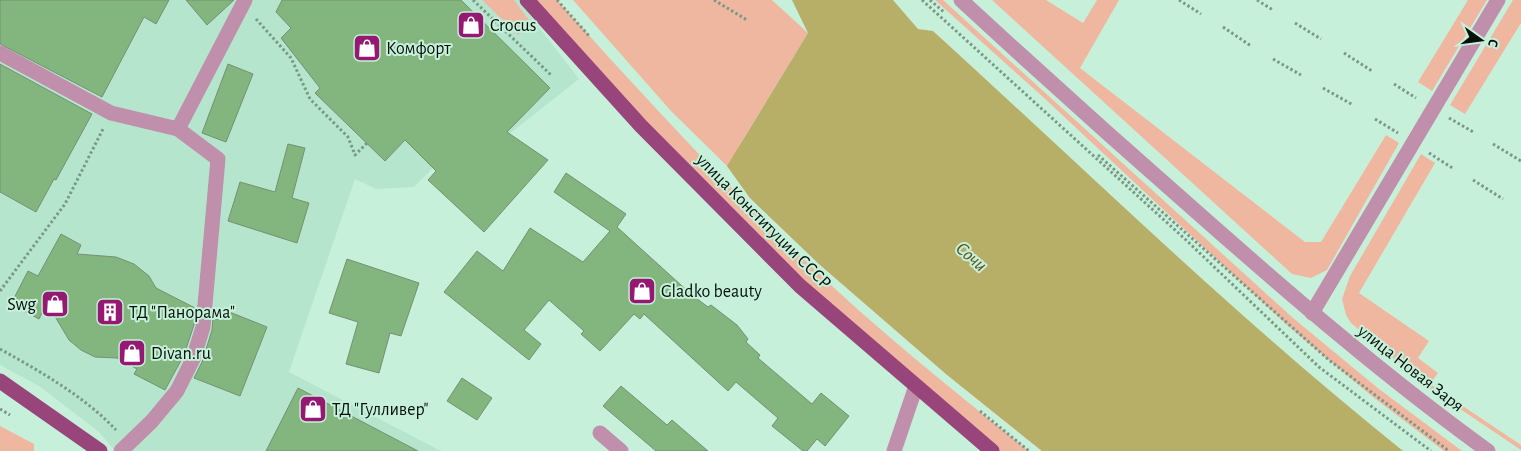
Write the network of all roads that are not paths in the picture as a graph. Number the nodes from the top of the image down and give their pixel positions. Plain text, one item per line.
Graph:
1 (527, 0) edge
2 (961, 0) edge
3 (1498, 0) edge
4 (244, 2) edge
5 (0, 53) edge
6 (178, 129) junction
7 (1312, 313) junction
8 (0, 380) edge
9 (916, 386) junction
10 (600, 433) dead end
11 (125, 447) edge
12 (100, 451) edge
13 (621, 451) edge
14 (894, 451) edge
15 (992, 451) edge
16 (1488, 451) edge

1 - 9 main road, улица Конституции СССР
2 - 7 street, улица Новая Заря
3 - 7 street
4 - 6 street
5 - 6 street
6 - 11 street
7 - 16 street, улица Новая Заря
8 - 12 main road
9 - 14 street
9 - 15 main road, улица Конституции СССР
10 - 13 street

